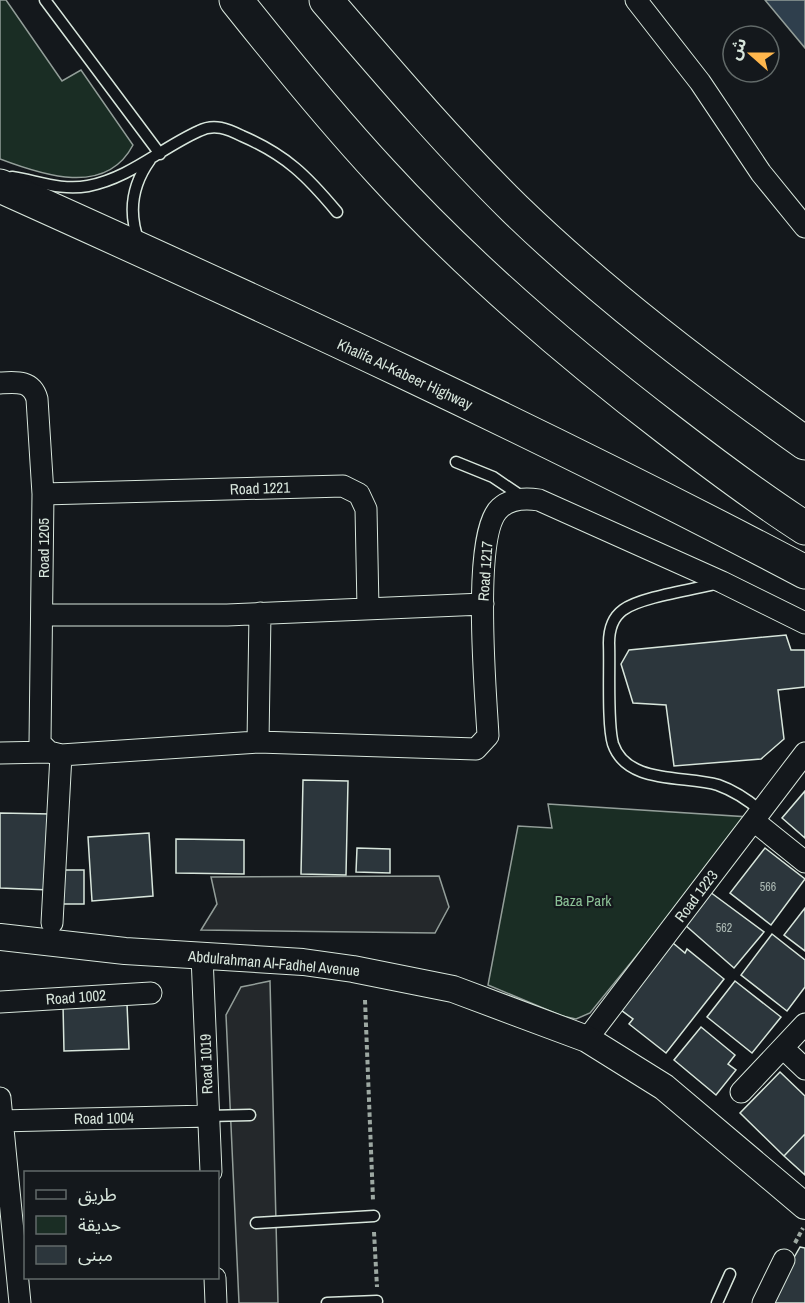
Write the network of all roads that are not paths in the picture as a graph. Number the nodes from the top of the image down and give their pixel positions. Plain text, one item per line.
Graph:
1 (45, 0) edge
2 (236, 0) edge
3 (326, 0) edge
4 (636, 0) edge
5 (155, 157) junction
6 (0, 176) edge
7 (0, 186) edge
8 (338, 212) dead end
9 (805, 227) edge
10 (143, 251) junction
11 (0, 383) edge
12 (805, 443) edge
13 (456, 462) dead end
14 (43, 494) junction
15 (524, 498) junction
16 (805, 528) edge
17 (805, 572) edge
18 (722, 582) junction
19 (483, 604) junction
20 (368, 608) junction
21 (260, 613) junction
22 (44, 615) junction
23 (805, 623) edge
24 (258, 742) junction
25 (50, 750) junction
26 (0, 753) edge
27 (805, 753) edge
28 (758, 816) junction
29 (805, 862) edge
30 (52, 923) dead end
31 (0, 937) edge
32 (202, 956) junction
33 (152, 993) dead end
34 (0, 1002) edge
35 (805, 1024) edge
36 (587, 1039) junction
37 (784, 1049) junction
38 (805, 1069) edge
39 (741, 1092) dead end
40 (0, 1098) edge
41 (250, 1115) dead end
42 (208, 1116) junction
43 (1, 1121) edge
44 (211, 1171) edge
45 (805, 1206) edge
46 (374, 1216) road end
47 (255, 1223) dead end
48 (784, 1260) dead end
49 (730, 1274) dead end
50 (215, 1279) edge
51 (377, 1301) road end
52 (20, 1303) edge
53 (216, 1303) edge
54 (327, 1303) edge
55 (717, 1303) edge
56 (763, 1303) edge

1 - 5 lane
2 - 16 main road
3 - 12 main road
4 - 9 street
5 - 6 lane
5 - 8 lane
5 - 10 lane
7 - 10 main road, Khalifa Al-Kabeer Highway
10 - 17 main road, Khalifa Al-Kabeer Highway
11 - 14 street, Road 1205
13 - 15 lane
14 - 20 street, Road 1221
14 - 22 street, Road 1205
15 - 18 street
15 - 19 street, Road 1217
18 - 23 street
18 - 28 lane
19 - 20 street
19 - 24 street, Road 1217
20 - 21 street
21 - 22 street
21 - 24 street
22 - 25 street, Road 1205
24 - 25 street, Road 1217
25 - 26 street, Road 1217
25 - 30 street, Road 1205
27 - 28 street, Road 1223
28 - 29 street
28 - 36 street, Road 1223
31 - 32 street, Abdulrahman Al-Fadhel Avenue
32 - 36 street, Abdulrahman Al-Fadhel Avenue
32 - 42 street, Road 1019
33 - 34 street, Road 1002
35 - 37 street
36 - 45 street, Abdulrahman Al-Fadhel Avenue
37 - 38 street
37 - 39 street
40 - 43 street
41 - 42 lane
42 - 43 street, Road 1004
42 - 44 street, Road 1019
43 - 52 street
46 - 47 lane
48 - 56 street
49 - 55 lane
50 - 53 street
51 - 54 lane

